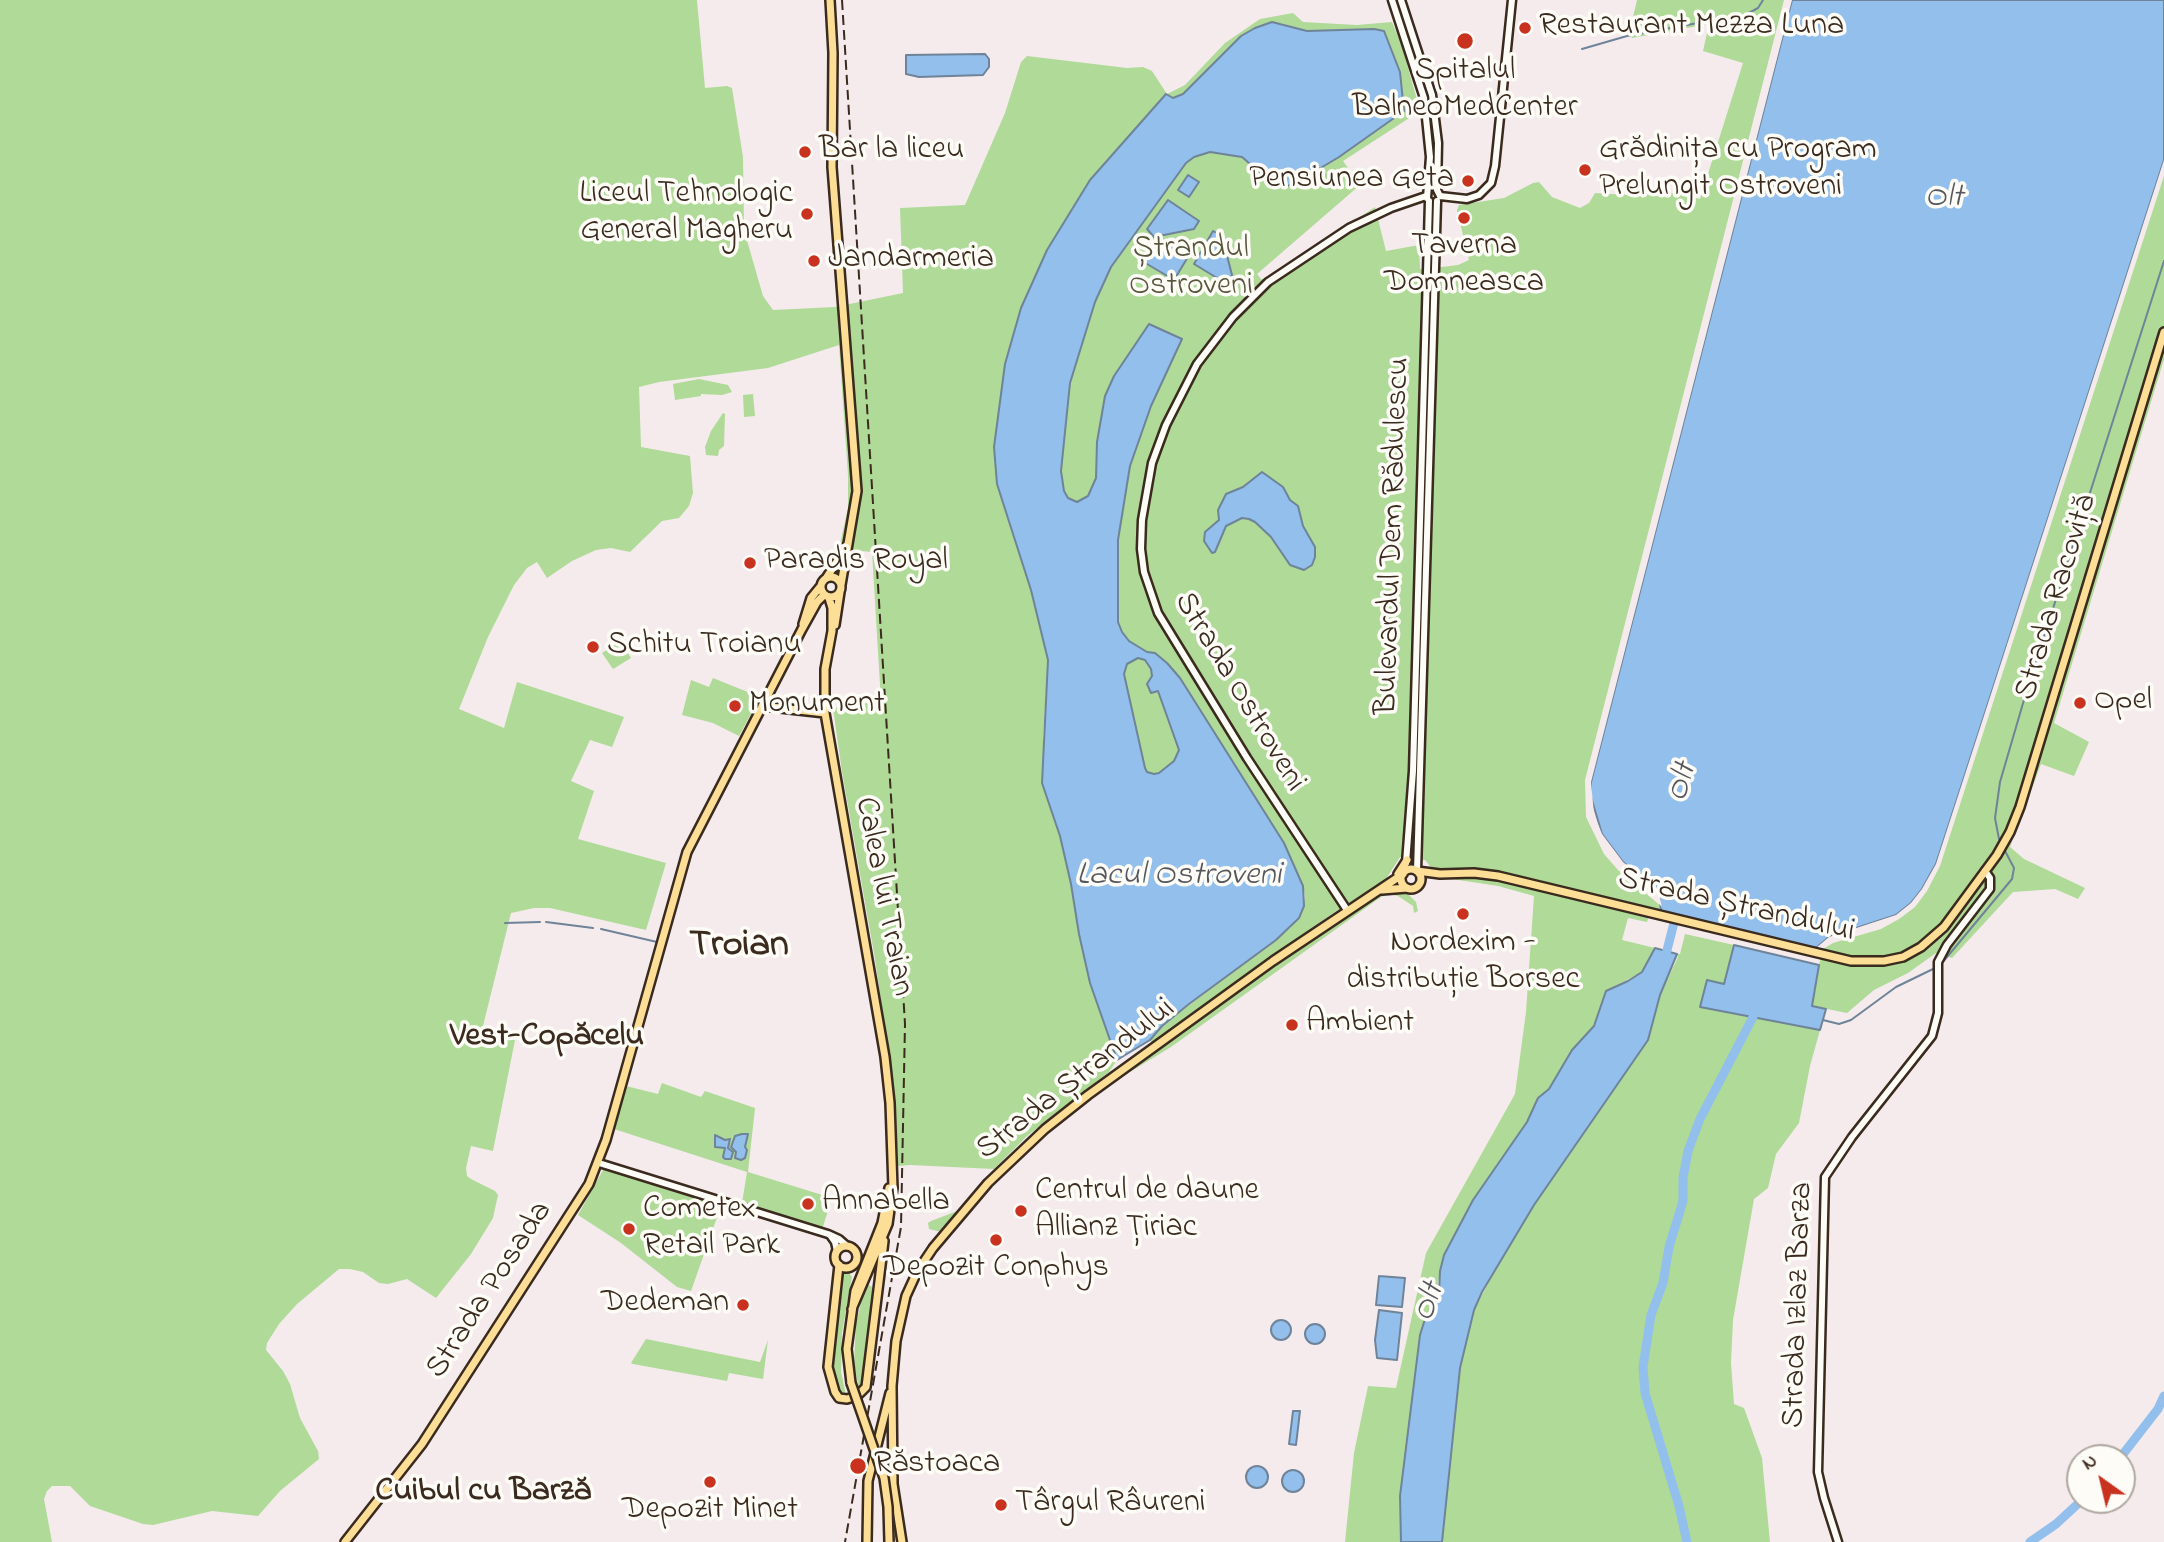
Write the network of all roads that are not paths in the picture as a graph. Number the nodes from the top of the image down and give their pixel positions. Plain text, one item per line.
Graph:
1 (830, 0) edge
2 (1392, 0) edge
3 (1401, 0) edge
4 (1513, 0) edge
5 (1428, 197) junction
6 (1438, 197) junction
7 (2164, 332) edge
8 (848, 544) junction
9 (827, 578) junction
10 (820, 587) junction
11 (841, 589) junction
12 (826, 597) junction
13 (802, 629) junction
14 (832, 631) junction
15 (762, 706) junction
16 (825, 713) junction
17 (1417, 858) junction
18 (1407, 860) junction
19 (1417, 871) junction
20 (1985, 871) junction
21 (1431, 872) junction
22 (1404, 873) junction
23 (1440, 874) junction
24 (1392, 881) junction
25 (1420, 883) junction
26 (1407, 888) junction
27 (1378, 891) junction
28 (1347, 910) junction
29 (599, 1163) junction
30 (891, 1172) junction
31 (885, 1232) junction
32 (828, 1234) junction
33 (875, 1240) junction
34 (851, 1247) junction
35 (837, 1251) junction
36 (839, 1265) junction
37 (849, 1267) junction
38 (861, 1281) junction
39 (878, 1284) junction
40 (892, 1386) junction
41 (876, 1446) junction
42 (893, 1452) junction
43 (345, 1542) edge
44 (867, 1542) edge
45 (889, 1542) edge
46 (902, 1542) edge
47 (1838, 1542) edge

1 - 8 main road, Calea lui Traian
2 - 5 main road, Bulevardul Dem Rădulescu
3 - 6 main road, Bulevardul Dem Rădulescu
4 - 6 main road
5 - 6 main road
5 - 6 main road
5 - 18 main road, Bulevardul Dem Rădulescu
5 - 28 main road, Strada Ostroveni
6 - 17 main road, Bulevardul Dem Rădulescu
7 - 20 main road, Strada Racoviță
8 - 9 main road, Calea lui Traian
8 - 11 main road, Calea lui Traian
9 - 10 main road
9 - 11 main road
10 - 12 main road
10 - 13 main road, Strada Posada
11 - 12 main road
11 - 14 main road, Calea lui Traian
12 - 13 main road, Strada Posada
12 - 14 main road, Calea lui Traian
13 - 15 main road, Strada Posada
14 - 16 main road, Calea lui Traian
15 - 16 main road
15 - 29 main road, Strada Posada
16 - 30 main road, Calea lui Traian
17 - 19 main road, Bulevardul Dem Rădulescu
17 - 21 main road
18 - 22 main road, Bulevardul Dem Rădulescu
18 - 24 main road
19 - 21 main road, Strada Ștrandului
19 - 22 main road, Strada Ștrandului
19 - 25 main road
20 - 23 main road, Strada Ștrandului
20 - 47 main road, Strada Izlaz Barza
21 - 23 main road, Strada Ștrandului
22 - 24 main road, Strada Ștrandului
22 - 26 main road
23 - 25 main road, Strada Ștrandului
24 - 27 main road, Strada Ștrandului
25 - 26 main road, Strada Ștrandului
26 - 27 main road, Strada Ștrandului
27 - 28 main road, Strada Ștrandului
28 - 40 main road, Strada Ștrandului
29 - 32 main road
29 - 43 main road, Strada Posada
30 - 31 main road, Calea lui Traian
30 - 33 main road, Calea lui Traian
31 - 38 main road, Calea lui Traian
31 - 39 main road
32 - 34 main road
32 - 35 main road
33 - 34 main road
33 - 38 main road, Calea lui Traian
34 - 35 main road
34 - 37 main road
35 - 36 main road
36 - 37 main road
36 - 39 main road
37 - 38 main road
38 - 39 main road
38 - 45 main road, Calea lui Traian, bridge
40 - 41 main road
40 - 42 main road, Strada Ștrandului
41 - 42 main road
41 - 44 main road
42 - 46 main road, Strada Ștrandului

